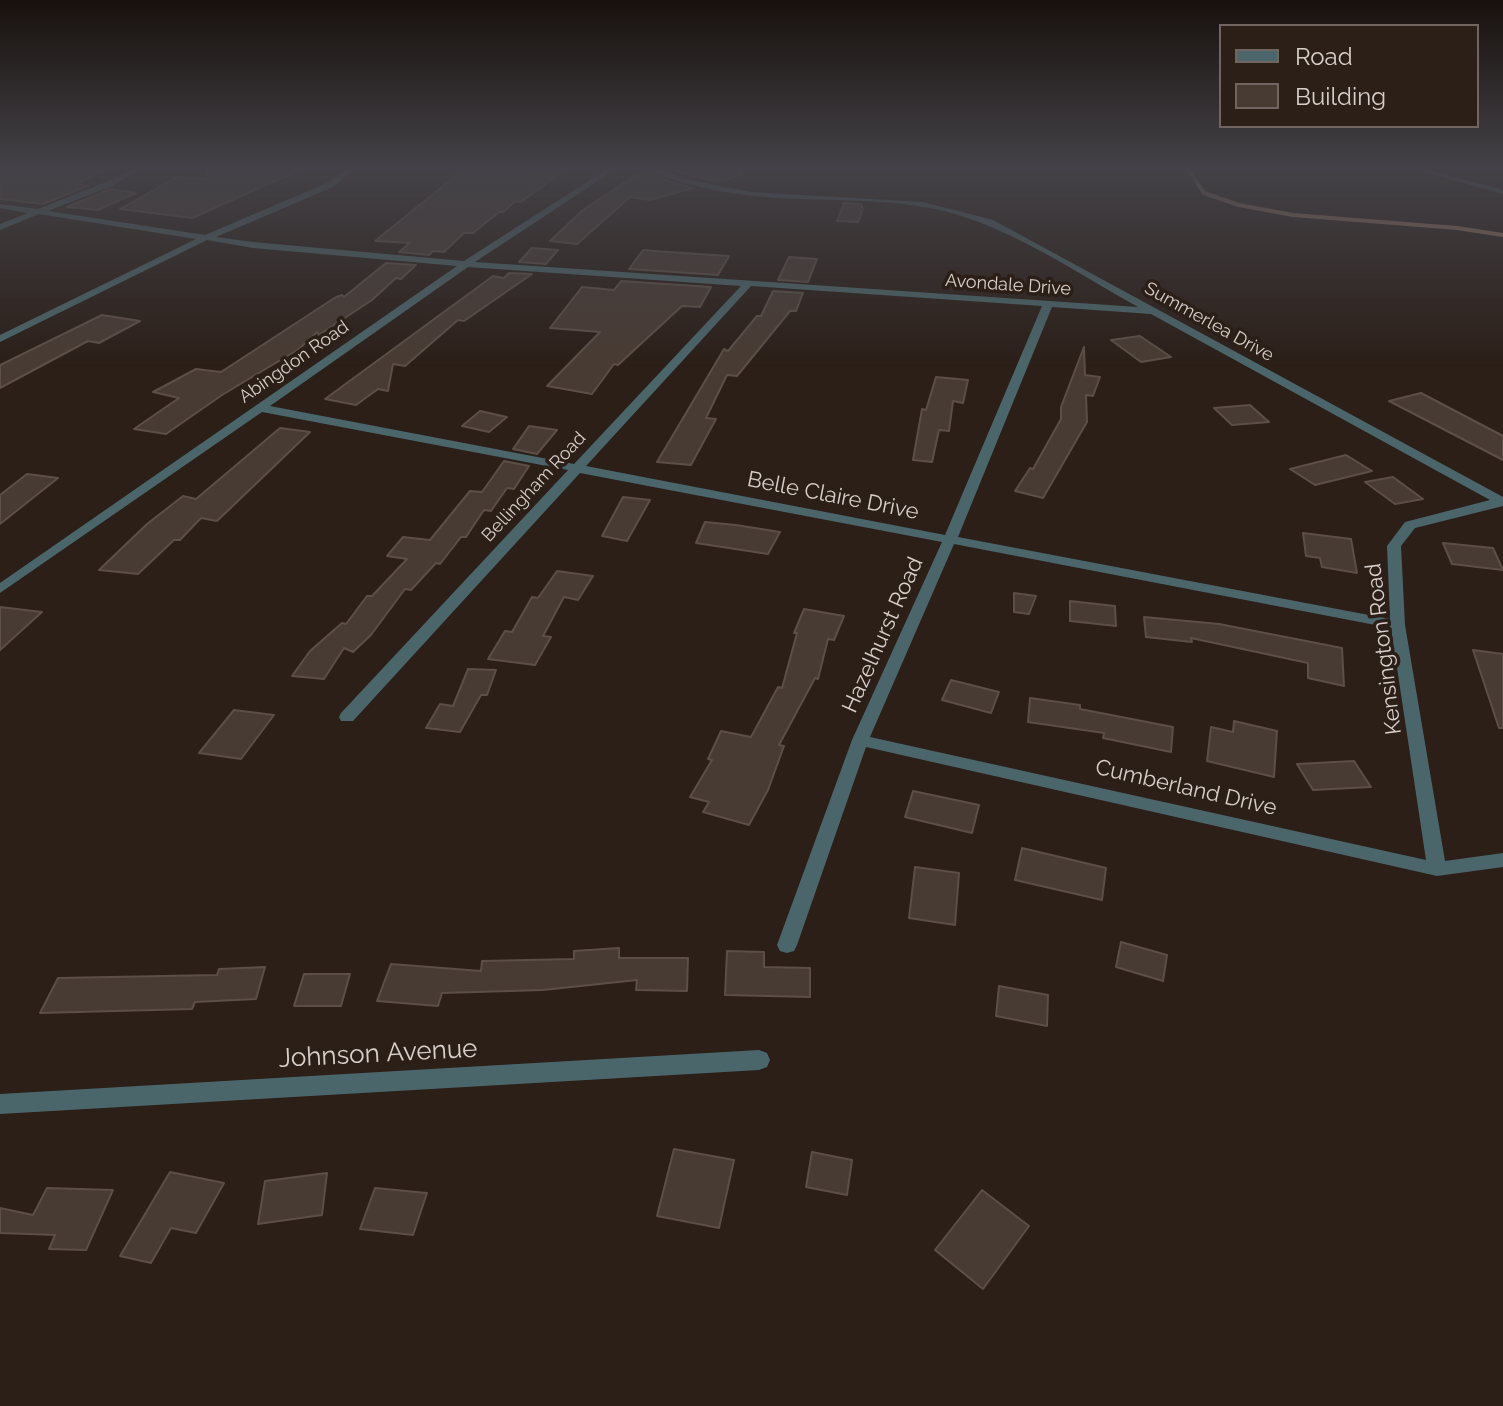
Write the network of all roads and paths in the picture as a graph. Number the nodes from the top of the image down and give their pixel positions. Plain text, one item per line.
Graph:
1 (176, 235) edge
2 (213, 235) edge
3 (511, 235) edge
4 (1013, 235) edge
5 (203, 239) junction
6 (466, 264) junction
7 (749, 283) junction
8 (1048, 304) junction
9 (1155, 311) junction
10 (0, 339) edge
11 (261, 408) junction
12 (578, 466) junction
13 (1503, 502) edge
14 (950, 539) junction
15 (0, 589) edge
16 (1398, 625) junction
17 (347, 717) dead end
18 (860, 740) junction
19 (1503, 860) edge
20 (1437, 869) junction
21 (787, 945) dead end
22 (759, 1060) dead end
23 (0, 1104) edge

1 - 5 street, Avondale Drive
2 - 5 street
3 - 6 street, Abingdon Road
4 - 9 street, Summerlea Drive
5 - 6 street, Avondale Drive
5 - 10 street
6 - 7 street, Avondale Drive
6 - 11 street, Abingdon Road
7 - 8 street, Avondale Drive
7 - 12 street, Bellingham Road
8 - 9 street, Avondale Drive
8 - 14 street, Hazelhurst Road
9 - 13 street, Summerlea Drive
11 - 12 street, Belle Claire Drive
11 - 15 street, Abingdon Road
12 - 14 street, Belle Claire Drive
12 - 17 street, Bellingham Road
13 - 16 street, Kensington Road
14 - 16 street, Belle Claire Drive
14 - 18 street, Hazelhurst Road
16 - 20 street, Kensington Road
18 - 20 street, Cumberland Drive
18 - 21 street, Hazelhurst Road
19 - 20 street, Cumberland Drive
22 - 23 street, Johnson Avenue

